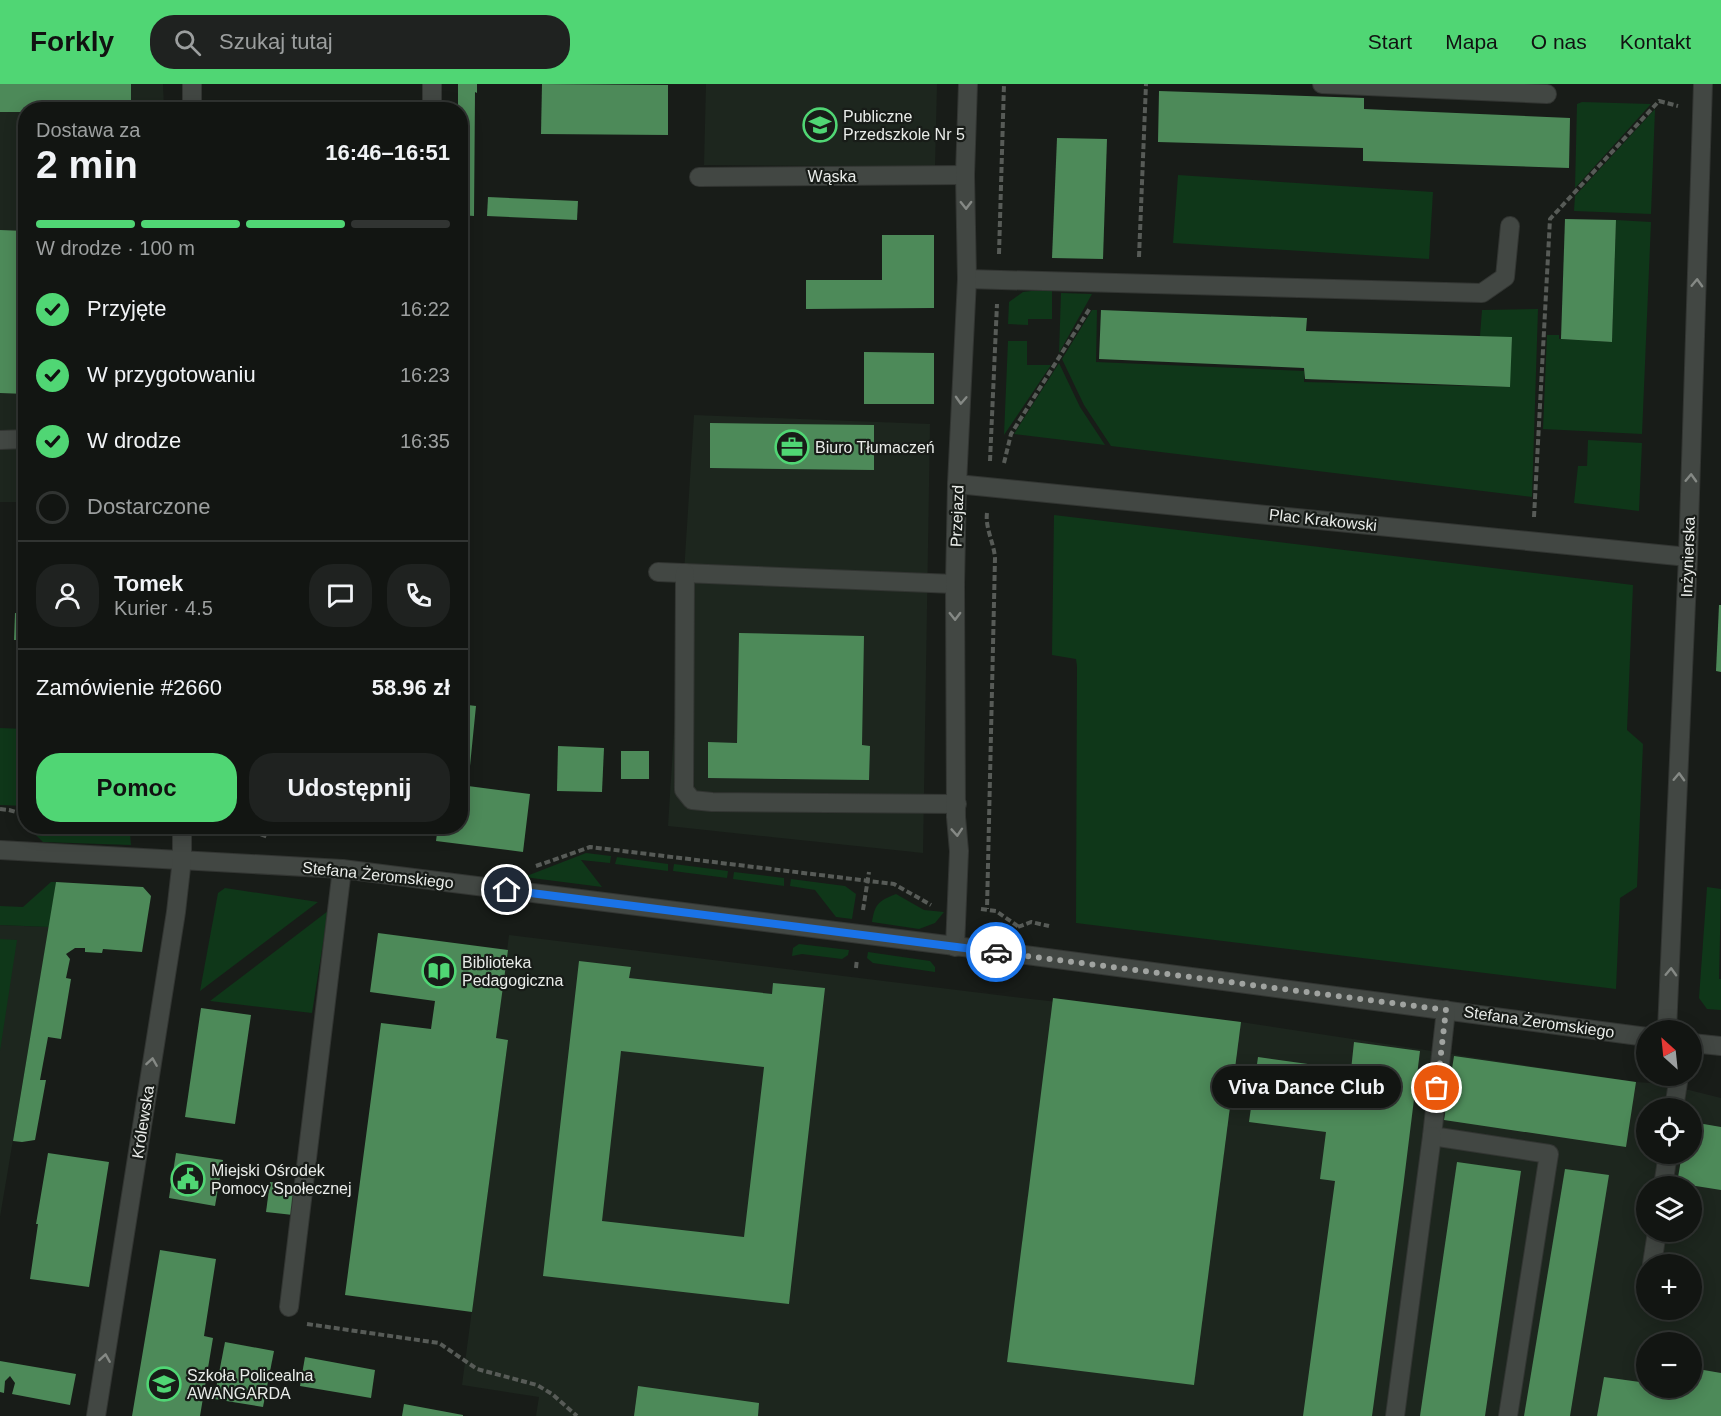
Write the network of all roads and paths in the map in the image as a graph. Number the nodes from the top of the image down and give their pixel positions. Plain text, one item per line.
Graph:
1 (192, 84) edge
2 (432, 84) edge
3 (968, 84) edge
4 (1146, 84) edge
5 (1322, 84) edge
6 (1703, 84) edge
7 (1547, 94) dead end
8 (192, 102) edge
9 (432, 102) edge
10 (1702, 111) junction
11 (965, 175) junction
12 (699, 177) dead end
13 (1510, 226) dead end
14 (967, 279) junction
15 (1107, 282) junction
16 (1138, 283) junction
17 (0, 440) edge
18 (18, 440) edge
19 (957, 484) junction
20 (998, 487) junction
21 (1533, 542) junction
22 (1688, 557) junction
23 (658, 572) dead end
24 (685, 573) junction
25 (955, 584) junction
26 (957, 804) junction
27 (0, 809) edge
28 (18, 813) edge
29 (182, 834) edge
30 (0, 850) edge
31 (182, 859) junction
32 (342, 869) junction
33 (955, 947) junction
34 (1446, 1010) junction
35 (1667, 1020) edge
36 (1636, 1036) edge
37 (1702, 1044) edge
38 (1721, 1046) edge
39 (1432, 1136) junction
40 (289, 1307) joint
41 (96, 1416) edge
42 (577, 1416) edge
43 (1395, 1416) edge
44 (1508, 1416) edge

1 - 8 street
2 - 9 street
3 - 11 street, Przejazd
4 - 16 path
5 - 7 street
6 - 10 street, Inżynierska
10 - 21 path
22 -> 10 street, Inżynierska
11 - 12 street, Wąska
11 -> 14 street, Przejazd
13 - 16 street
14 - 15 street
14 -> 19 street, Przejazd
15 - 16 street
15 - 20 path
17 - 18 street
19 - 20 street, Plac Krakowski
19 - 25 street, Przejazd
20 - 21 street, Plac Krakowski
21 - 22 street, Plac Krakowski
35 -> 22 street, Inżynierska
23 - 24 street
24 - 25 street
24 - 26 street
25 -> 26 street, Przejazd
26 -> 33 street, Przejazd
27 - 28 path
29 - 31 street, Królewska
30 - 31 street, Stefana Żeromskiego
31 - 32 street, Stefana Żeromskiego
41 -> 31 street, Królewska
32 - 33 street, Stefana Żeromskiego
32 - 40 street
33 - 34 street, Stefana Żeromskiego
34 - 36 street, Stefana Żeromskiego
34 - 39 street
37 - 38 street
39 - 43 street
39 - 44 street
40 - 42 path

